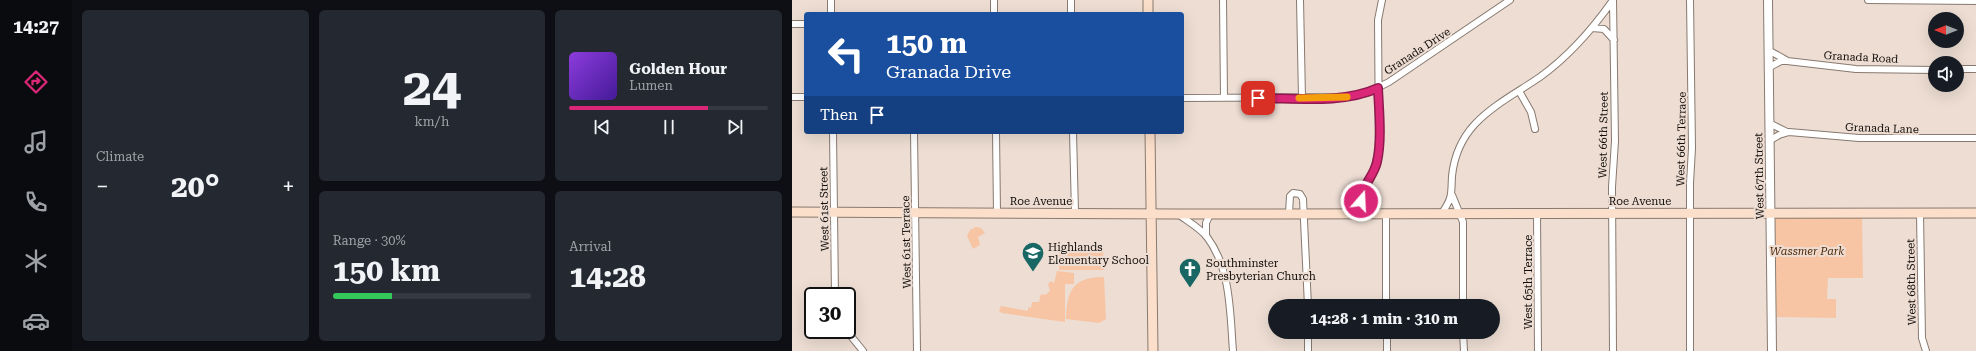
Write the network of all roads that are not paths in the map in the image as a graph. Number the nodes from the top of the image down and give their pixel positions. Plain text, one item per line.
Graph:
1 (831, 0) edge
2 (994, 0) edge
3 (1071, 0) edge
4 (1148, 0) edge
5 (1223, 0) edge
6 (1300, 0) edge
7 (1382, 0) edge
8 (1510, 0) edge
9 (1613, 0) edge
10 (1690, 0) edge
11 (1768, 0) edge
12 (1868, 0) edge
13 (1976, 1) edge
14 (831, 12) edge
15 (994, 12) edge
16 (1071, 12) edge
17 (1148, 12) edge
18 (792, 24) edge
19 (804, 24) edge
20 (1592, 28) junction
21 (1614, 40) junction
22 (1768, 50) junction
23 (1787, 61) junction
24 (1768, 68) junction
25 (1964, 69) edge
26 (1976, 69) edge
27 (1928, 70) edge
28 (1378, 88) junction
29 (1518, 92) junction
30 (792, 97) edge
31 (804, 97) edge
32 (1184, 98) edge
33 (1224, 98) junction
34 (1302, 98) junction
35 (1769, 123) junction
36 (1536, 129) dead end
37 (1788, 132) junction
38 (833, 134) edge
39 (914, 134) edge
40 (996, 134) edge
41 (1073, 134) edge
42 (1150, 134) edge
43 (1976, 138) edge
44 (1769, 141) junction
45 (1361, 195) junction
46 (1452, 195) junction
47 (792, 212) edge
48 (834, 212) junction
49 (1770, 212) junction
50 (915, 213) junction
51 (997, 213) junction
52 (1075, 213) junction
53 (1289, 213) junction
54 (1304, 213) junction
55 (1350, 213) junction
56 (1367, 213) junction
57 (1386, 213) junction
58 (1442, 213) junction
59 (1461, 213) junction
60 (1537, 213) junction
61 (1612, 213) junction
62 (1690, 213) junction
63 (1920, 213) junction
64 (1976, 213) edge
65 (1152, 214) junction
66 (1178, 214) junction
67 (1210, 214) junction
68 (1206, 236) junction
69 (835, 287) edge
70 (1308, 299) edge
71 (1386, 299) edge
72 (1463, 299) edge
73 (853, 339) edge
74 (1308, 339) edge
75 (1387, 339) edge
76 (1463, 339) edge
77 (863, 351) edge
78 (917, 351) edge
79 (1153, 351) edge
80 (1233, 351) edge
81 (1308, 351) edge
82 (1387, 351) edge
83 (1464, 351) edge
84 (1538, 351) edge
85 (1613, 351) edge
86 (1690, 351) edge
87 (1772, 351) edge
88 (1926, 351) edge

1 - 14 street
2 - 15 street
3 - 16 street
4 - 17 main road
5 - 33 street
6 - 34 street
7 - 28 street
8 - 28 street, Granada Drive
9 - 20 street
9 - 21 street, West 66th Street
10 - 62 street, West 66th Terrace
11 - 22 street, West 67th Street
12 - 13 street
18 - 19 street
20 - 21 street
20 - 29 street
21 - 61 street, West 66th Street
22 - 23 street, Granada Road
22 - 24 street, West 67th Street
23 - 24 street, Granada Road
23 - 27 street, Granada Road
24 - 35 street, West 67th Street
25 - 26 street
28 - 34 street, Granada Drive
28 - 45 street
29 - 36 street
29 - 46 street
30 - 31 street
32 - 33 street, Granada Drive
33 - 34 street, Granada Drive
35 - 37 street, Granada Lane
35 - 44 street, West 67th Street
37 - 43 street, Granada Lane
37 - 44 street, Granada Lane
38 - 48 street, West 61st Street
39 - 50 street, West 61st Terrace
40 - 51 street
41 - 52 street
42 - 65 main road
44 - 49 street, West 67th Street
45 - 55 street
45 - 56 street
46 - 58 street
46 - 59 street
47 - 48 main road, Roe Avenue
48 - 50 main road, Roe Avenue
48 - 69 street, West 61st Street
49 - 62 main road, Roe Avenue
49 - 63 main road, Roe Avenue
49 - 87 street, West 67th Street
50 - 51 main road, Roe Avenue
50 - 78 street, West 61st Terrace
51 - 52 main road, Roe Avenue
52 - 65 main road, Roe Avenue
53 - 54 main road, Roe Avenue
53 - 54 street
53 - 67 main road, Roe Avenue
54 - 55 main road, Roe Avenue
54 - 70 street
55 - 56 main road, Roe Avenue
56 - 57 main road, Roe Avenue
57 - 58 main road, Roe Avenue
57 - 71 street
58 - 59 main road, Roe Avenue
59 - 60 main road, Roe Avenue
59 - 72 street
60 - 61 main road, Roe Avenue
60 - 84 street, West 65th Terrace
61 - 62 main road, Roe Avenue
61 - 85 street, West 66th Street
62 - 86 street, West 66th Terrace
63 - 64 main road, Roe Avenue
63 - 88 street, West 68th Street
65 - 66 main road, Roe Avenue
65 - 79 main road
66 - 67 main road, Roe Avenue
66 - 68 street
67 - 68 street
68 - 80 street
73 - 77 street
74 - 81 street
75 - 82 street
76 - 83 street

